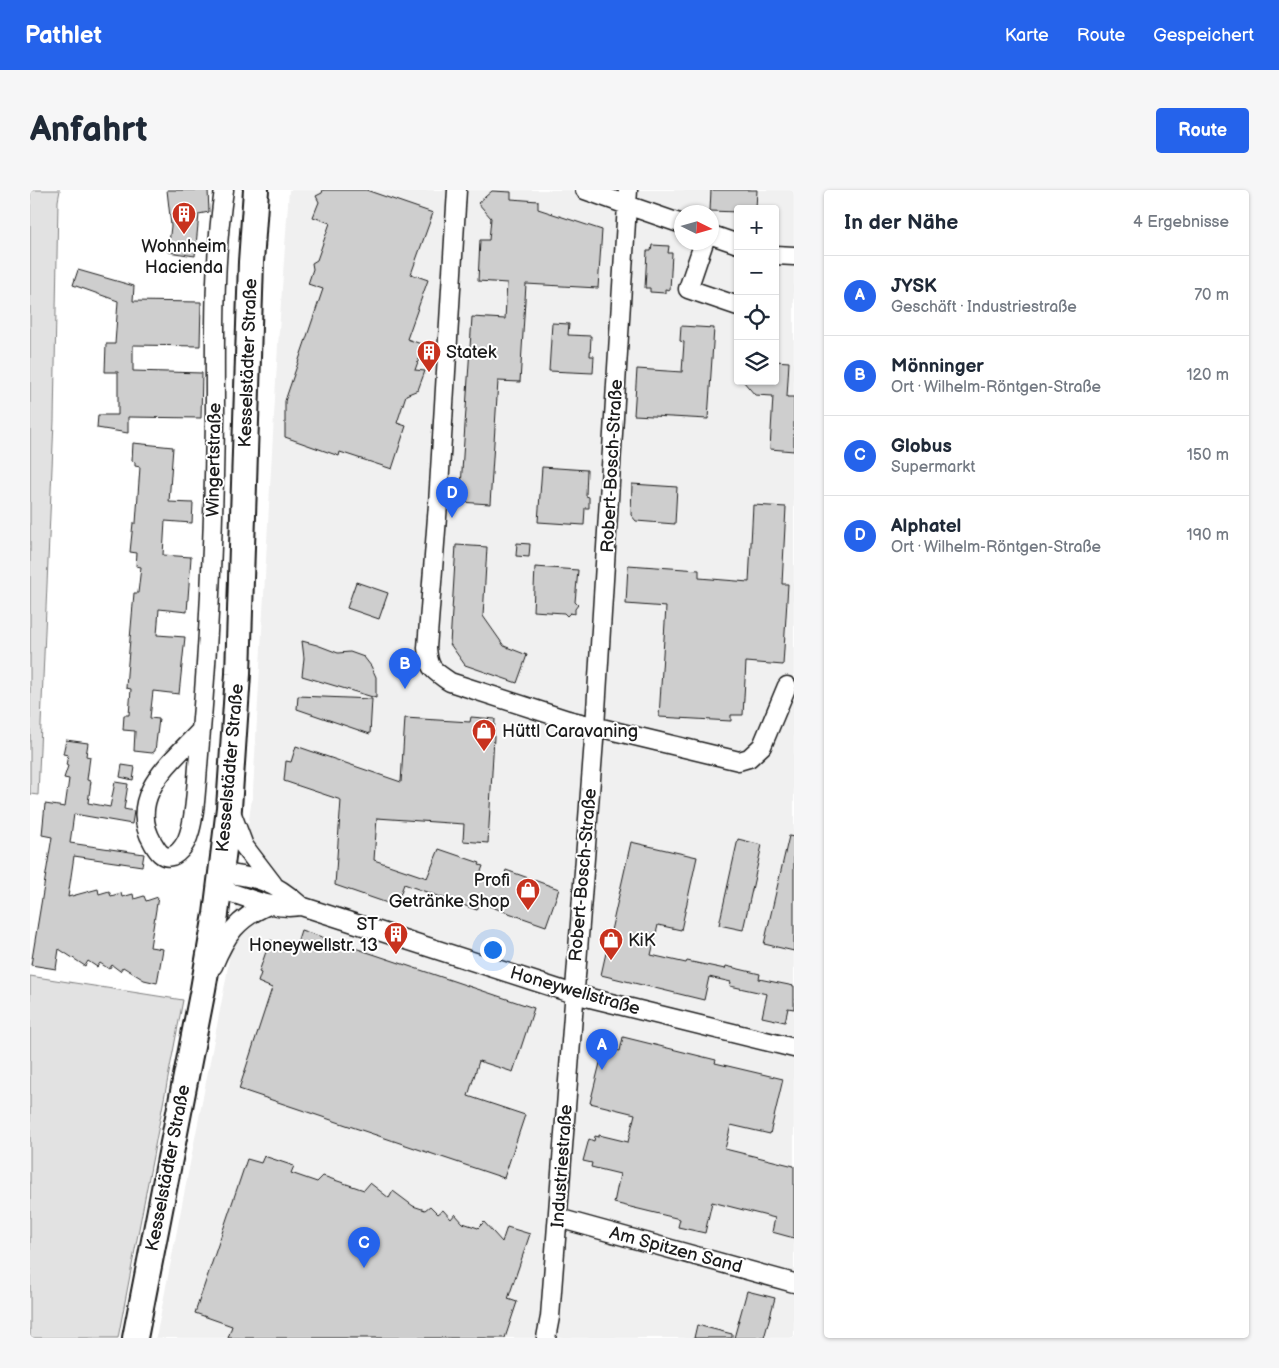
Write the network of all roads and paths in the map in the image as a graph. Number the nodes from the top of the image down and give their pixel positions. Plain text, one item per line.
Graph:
1 (224, 190) edge
2 (256, 190) edge
3 (457, 190) edge
4 (585, 190) edge
5 (627, 198) edge
6 (674, 220) edge
7 (719, 237) edge
8 (734, 243) edge
9 (701, 250) edge
10 (779, 255) edge
11 (794, 256) edge
12 (734, 305) edge
13 (787, 686) dead end
14 (595, 727) junction
15 (201, 730) junction
16 (229, 808) junction
17 (220, 881) junction
18 (273, 884) junction
19 (269, 905) junction
20 (301, 906) junction
21 (203, 989) junction
22 (574, 994) junction
23 (794, 1048) edge
24 (558, 1218) junction
25 (794, 1283) edge
26 (135, 1338) edge
27 (546, 1338) edge

1 - 15 street, Wingertstraße
2 - 16 main road, Kesselstädter Straße
3 - 14 street
4 - 5 street
5 - 6 street
5 - 14 street, Robert-Bosch-Straße
7 - 8 street
9 - 12 street
10 - 11 street
13 - 14 street
14 - 22 street, Robert-Bosch-Straße
15 - 15 street, Wingertstraße
16 - 17 main road, Kesselstädter Straße
16 - 18 street, Honeywellstraße
17 - 18 street, Honeywellstraße
17 - 19 street, Honeywellstraße
17 - 21 main road, Kesselstädter Straße
18 - 20 street, Honeywellstraße
19 - 20 street, Honeywellstraße
19 - 21 street
20 - 22 street, Honeywellstraße
21 - 26 main road, Kesselstädter Straße
22 - 23 street, Honeywellstraße
22 - 24 street, Industriestraße
24 - 25 street, Am Spitzen Sand
24 - 27 street, Industriestraße

